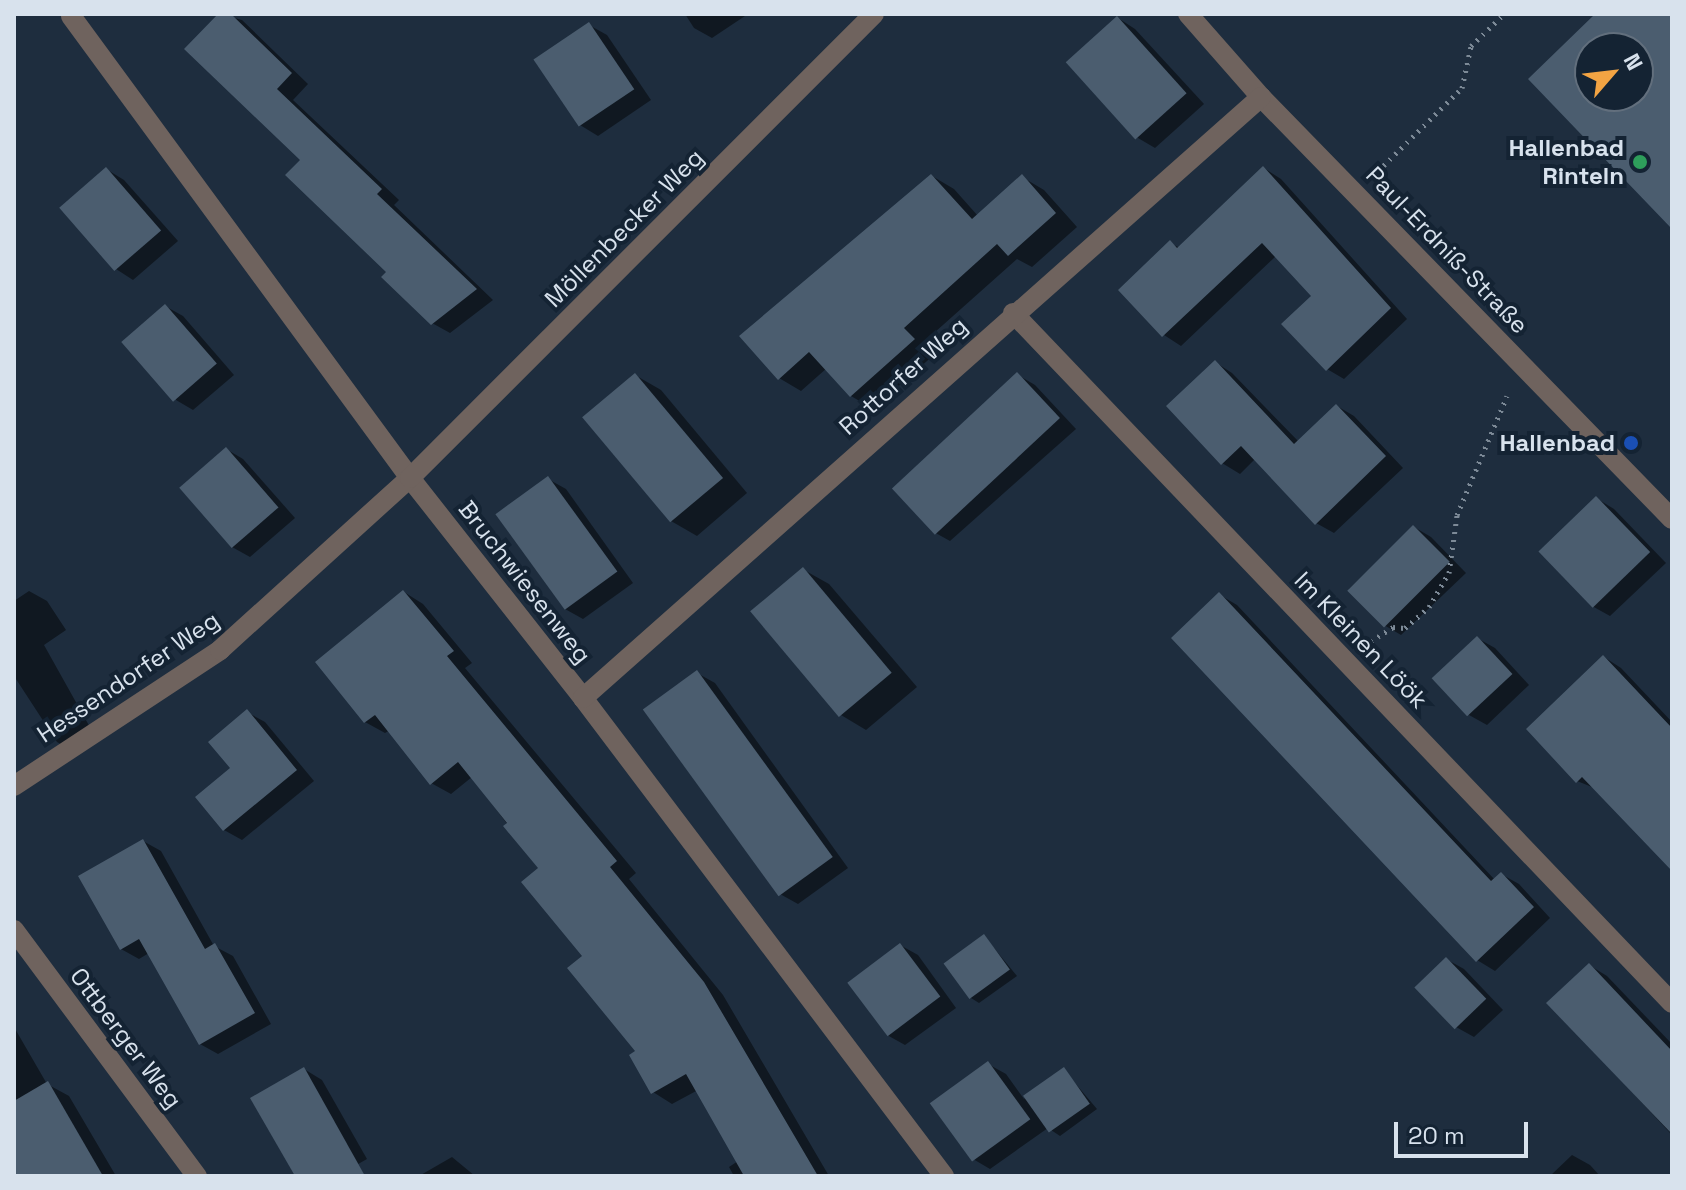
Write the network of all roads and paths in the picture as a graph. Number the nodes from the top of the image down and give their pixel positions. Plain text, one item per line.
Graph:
1 (874, 14) edge
2 (1188, 14) edge
3 (1504, 14) edge
4 (71, 16) dead end
5 (1261, 97) junction
6 (1355, 193) junction
7 (1013, 313) junction
8 (1526, 369) junction
9 (410, 478) junction
10 (1672, 519) edge
11 (1345, 660) junction
12 (583, 698) junction
13 (14, 786) edge
14 (14, 930) edge
15 (1672, 1003) edge
16 (197, 1176) edge
17 (944, 1176) edge

1 - 9 street, Möllenbecker Weg
2 - 5 street, Paul-Erdniß-Straße
3 - 6 path
4 - 9 street, Bruchwiesenweg
5 - 6 street, Paul-Erdniß-Straße
5 - 7 street, Rottorfer Weg
6 - 8 street, Paul-Erdniß-Straße
7 - 11 street, Im Kleinen Löök
7 - 12 street, Rottorfer Weg
8 - 10 street, Paul-Erdniß-Straße
8 - 11 path
9 - 12 street, Bruchwiesenweg
9 - 13 street, Hessendorfer Weg
11 - 15 street, Im Kleinen Löök
12 - 17 street, Bruchwiesenweg
14 - 16 street, Ottberger Weg

